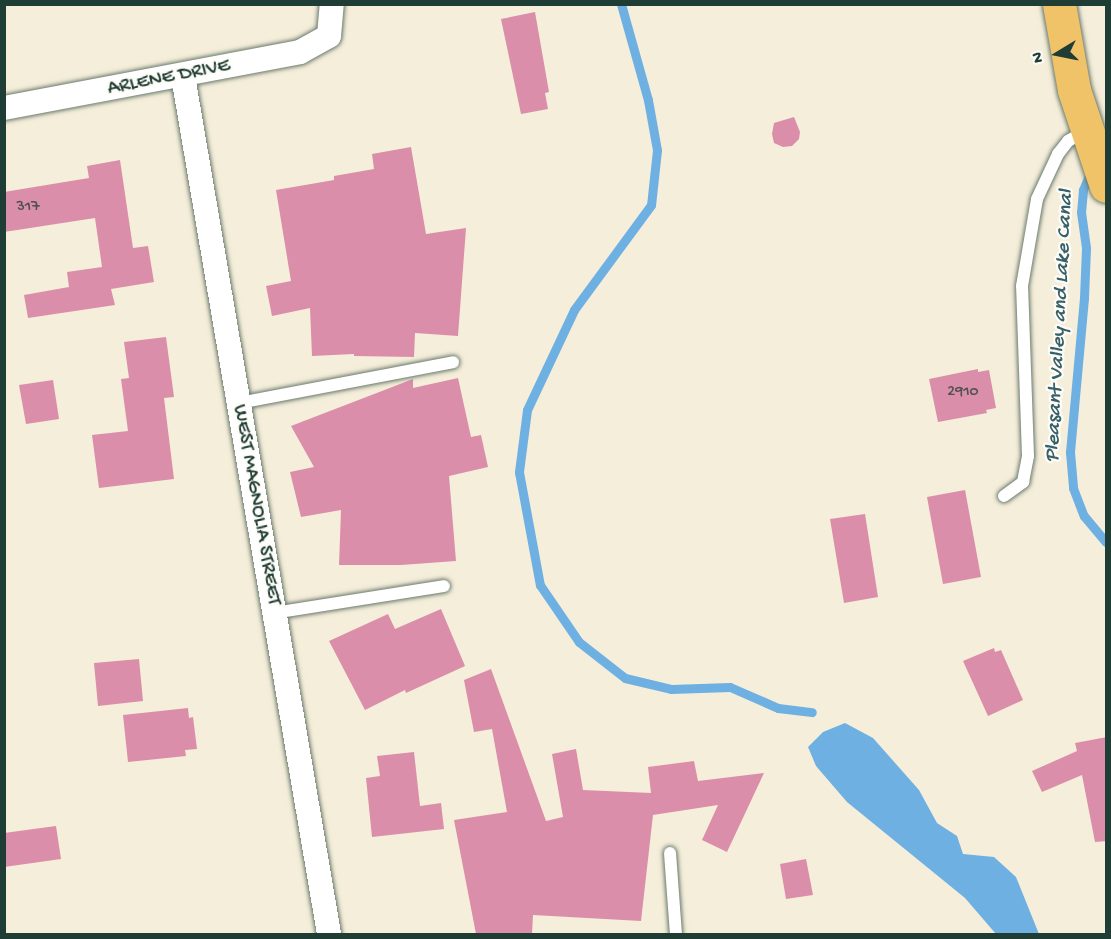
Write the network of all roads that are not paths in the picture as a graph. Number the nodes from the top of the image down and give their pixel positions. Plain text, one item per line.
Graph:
1 (332, 4) edge
2 (1059, 4) edge
3 (183, 76) junction
4 (4, 108) edge
5 (1089, 139) junction
6 (1107, 186) edge
7 (453, 362) dead end
8 (239, 403) junction
9 (1004, 496) dead end
10 (444, 586) dead end
11 (274, 613) junction
12 (670, 853) dead end
13 (329, 934) edge
14 (676, 934) edge

1 - 3 street, ARLENE DRIVE
2 - 5 main road
3 - 4 street, ARLENE DRIVE
3 - 8 street, WEST MAGNOLIA STREET
5 - 6 main road
5 - 9 lane
7 - 8 lane
8 - 11 street, WEST MAGNOLIA STREET
10 - 11 lane
11 - 13 street, WEST MAGNOLIA STREET
12 - 14 lane

